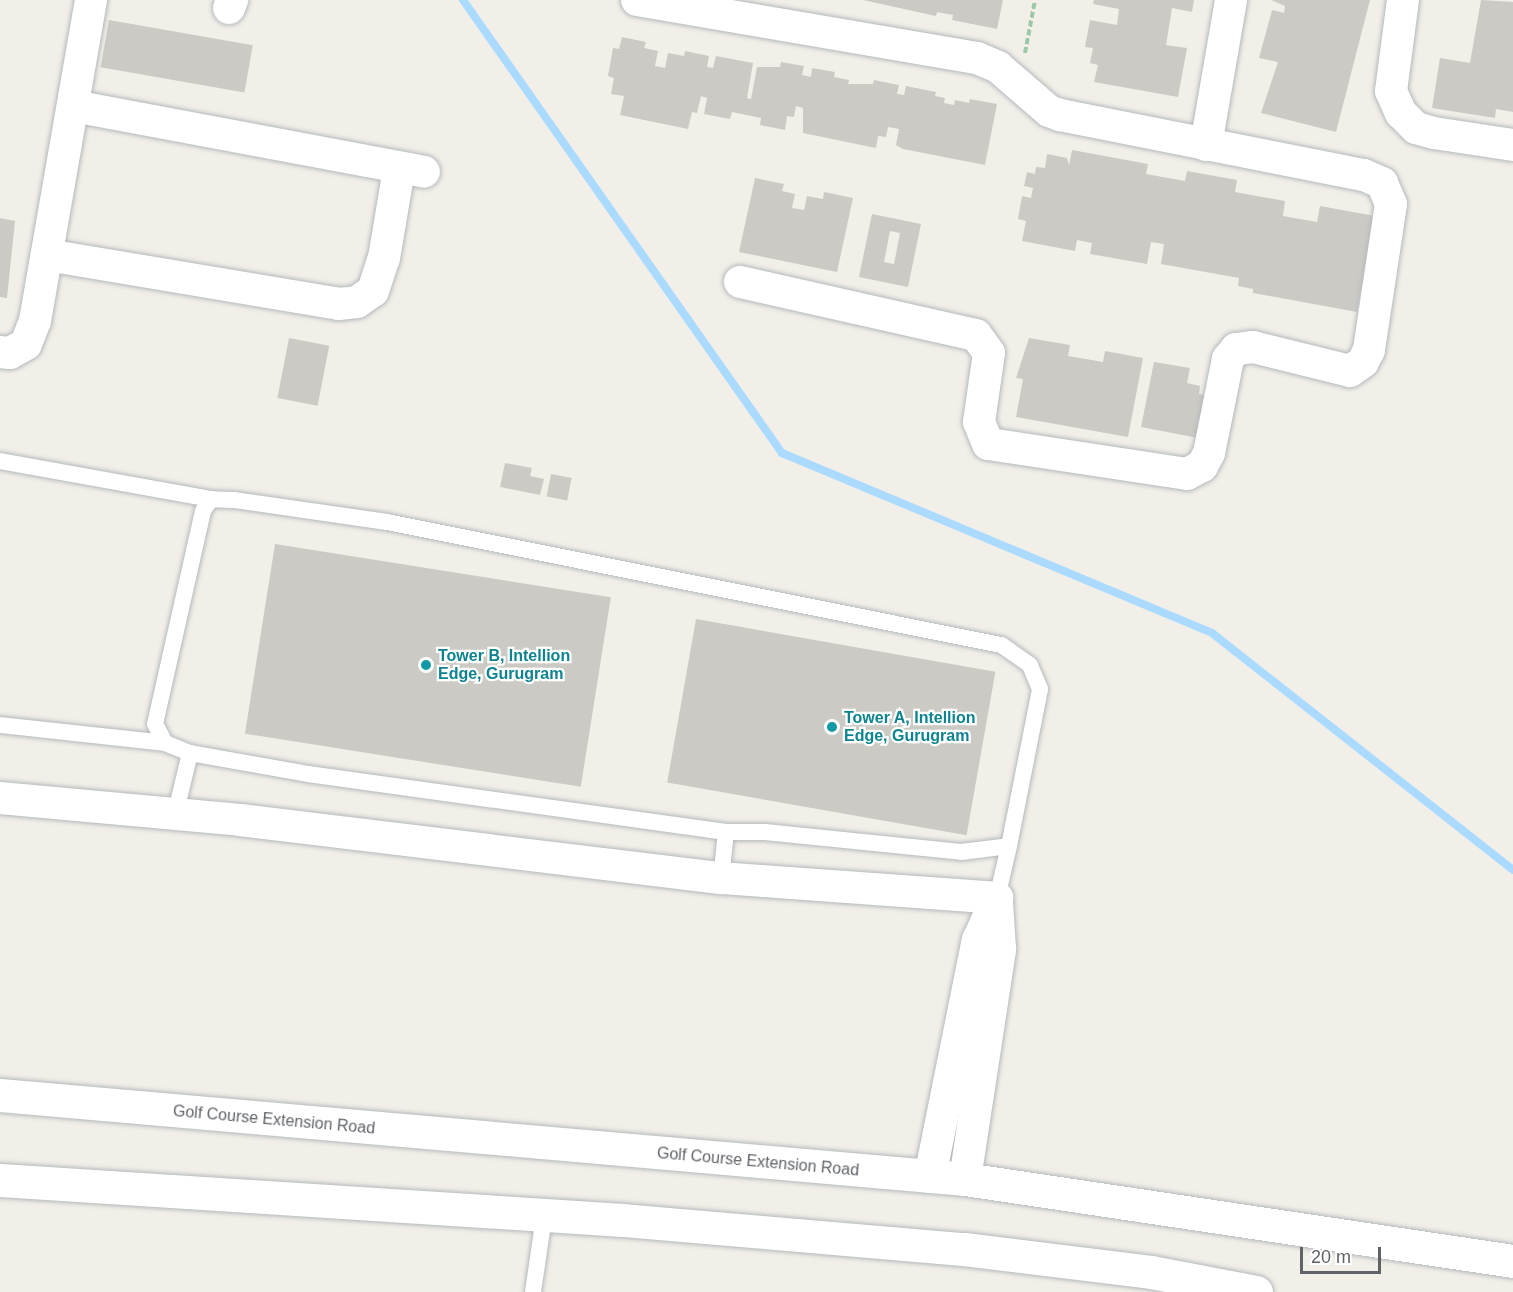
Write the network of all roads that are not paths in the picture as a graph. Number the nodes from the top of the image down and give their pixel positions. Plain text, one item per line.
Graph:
1 (92, 0) edge
2 (637, 0) edge
3 (1231, 0) edge
4 (1403, 0) edge
5 (73, 106) junction
6 (1206, 145) junction
7 (1513, 145) edge
8 (47, 255) junction
9 (740, 282) dead end
10 (0, 352) edge
11 (0, 461) edge
12 (211, 499) junction
13 (0, 725) edge
14 (165, 743) junction
15 (190, 753) junction
16 (0, 798) edge
17 (175, 815) junction
18 (726, 832) junction
19 (1009, 846) junction
20 (722, 878) junction
21 (997, 898) junction
22 (0, 1095) edge
23 (930, 1178) junction
24 (965, 1179) junction
25 (0, 1180) edge
26 (544, 1217) junction
27 (1513, 1262) edge
28 (1239, 1290) edge
29 (533, 1292) edge

1 - 5 street
2 - 6 street
3 - 6 street
4 - 7 street
5 - 8 street
5 - 8 street
6 - 9 street
8 - 10 street
11 - 12 lane
12 - 14 lane
12 - 19 lane
13 - 14 lane
14 - 15 lane
15 - 17 lane
15 - 18 lane
16 - 17 street
17 - 20 street
18 - 19 lane
18 - 20 lane
19 - 21 lane
20 - 21 street
21 - 23 street
21 - 24 street
22 - 23 main road, Golf Course Extension Road
23 - 24 main road, Golf Course Extension Road
24 - 27 main road, Golf Course Extension Road
25 - 26 main road
26 - 28 main road
26 - 29 lane

